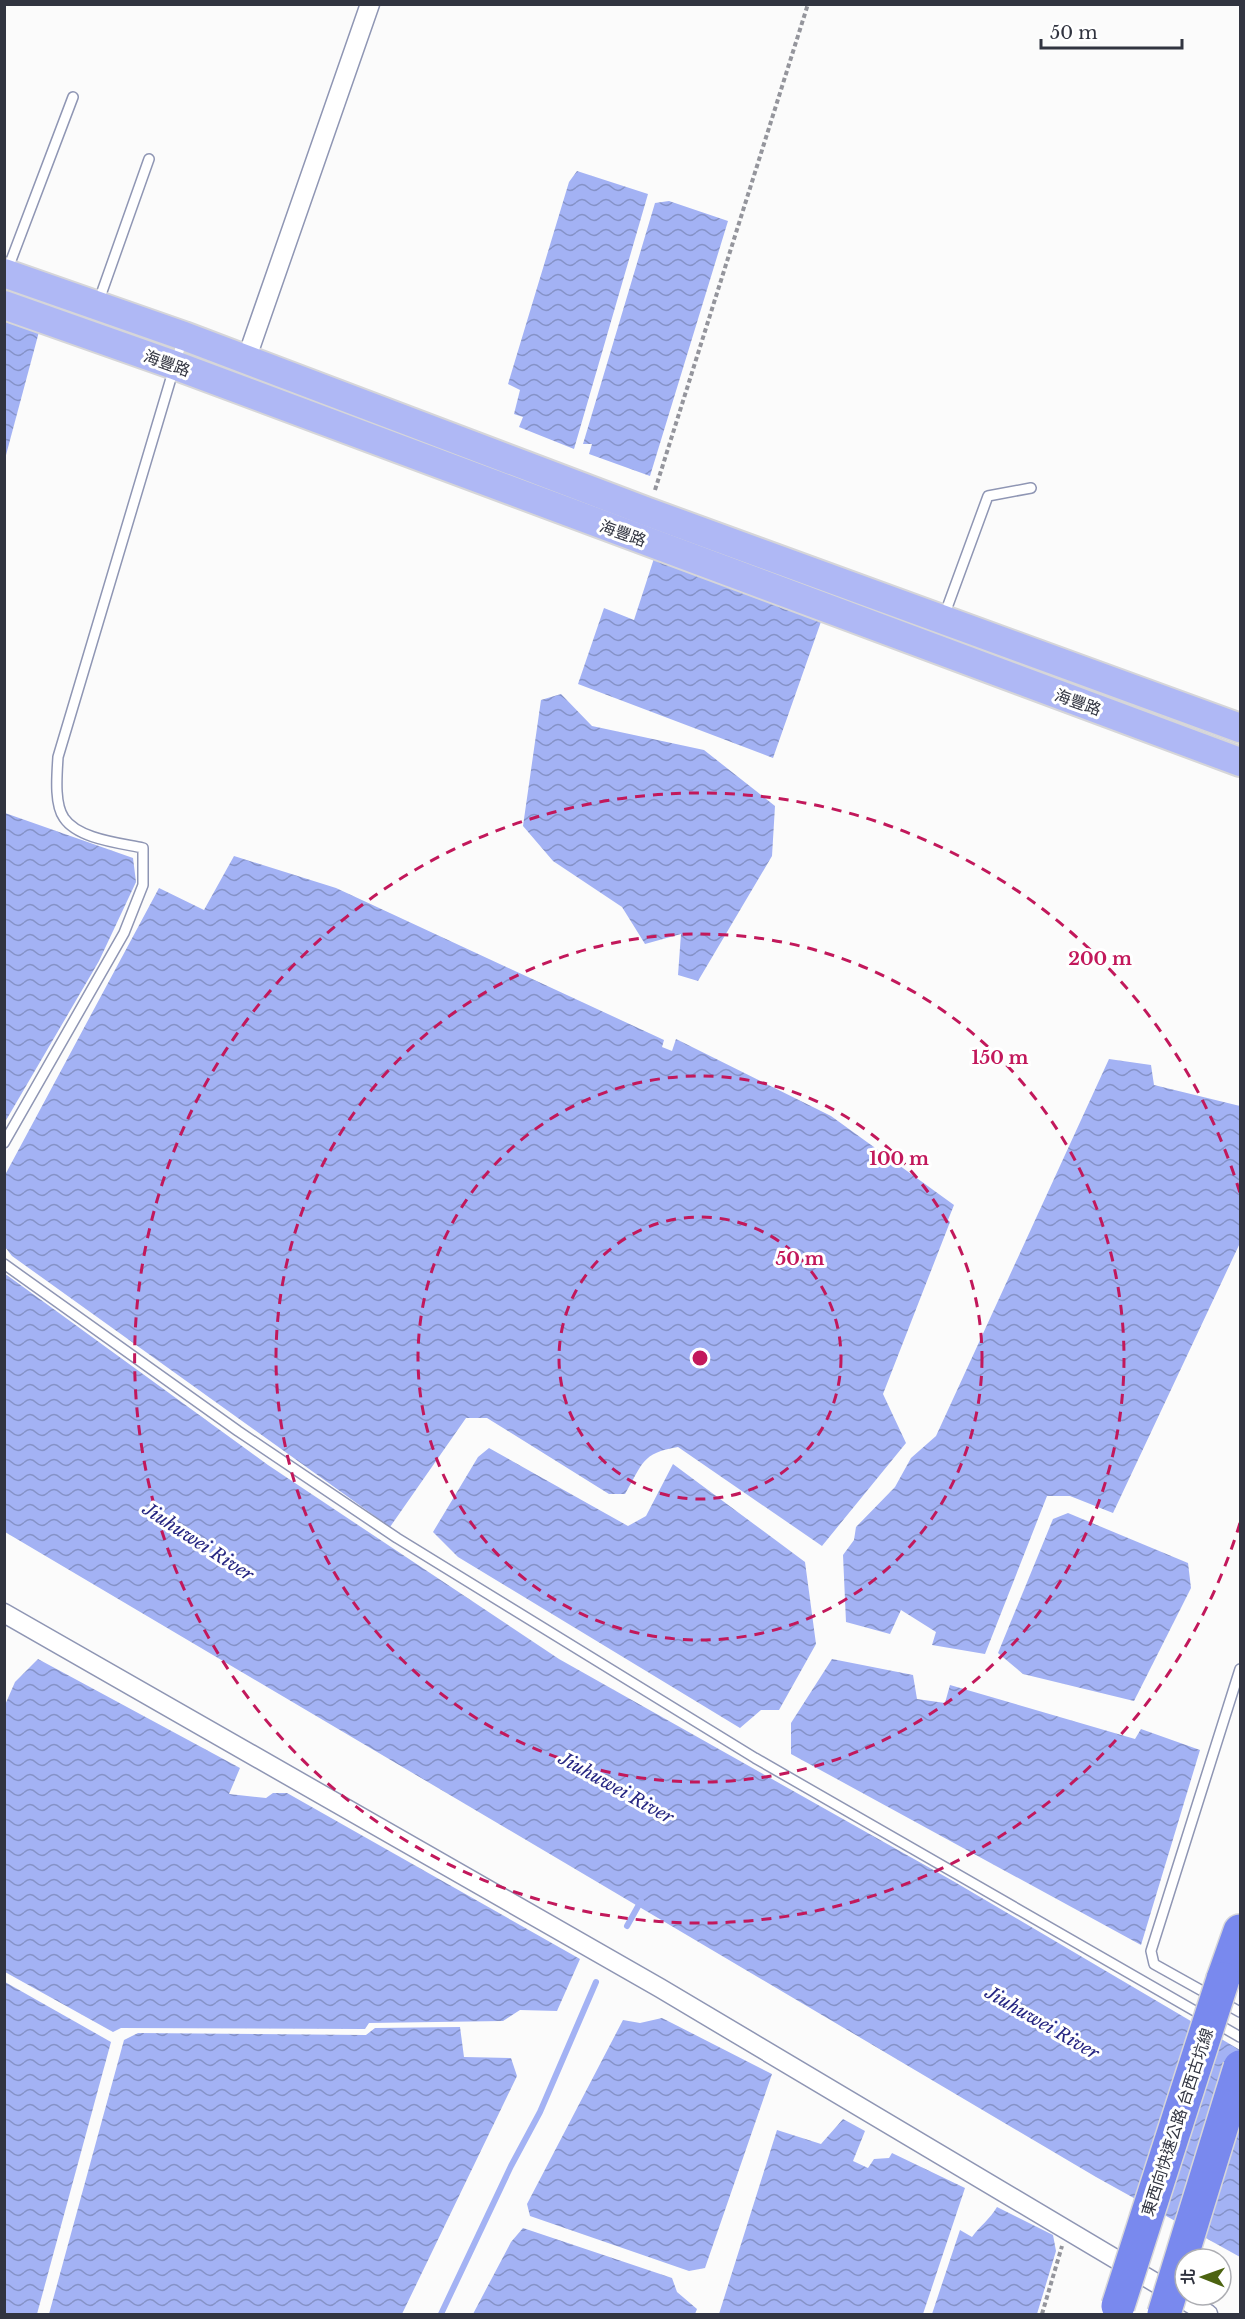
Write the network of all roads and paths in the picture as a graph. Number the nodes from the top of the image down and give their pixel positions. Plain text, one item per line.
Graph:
1 (370, 4) edge
2 (808, 4) edge
3 (73, 97) dead end
4 (149, 159) dead end
5 (6, 273) edge
6 (4, 305) edge
7 (98, 306) junction
8 (184, 336) junction
9 (246, 360) junction
10 (174, 365) junction
11 (1030, 488) dead end
12 (648, 512) junction
13 (943, 618) junction
14 (1240, 728) edge
15 (1240, 762) edge
16 (4, 1143) edge
17 (4, 1264) edge
18 (4, 1613) edge
19 (1240, 1669) edge
20 (1240, 1931) edge
21 (1240, 2012) edge
22 (1240, 2037) edge
23 (1240, 2067) edge
24 (1067, 2231) junction
25 (1117, 2310) edge
26 (1042, 2314) edge
27 (1164, 2314) edge
28 (1208, 2314) edge

1 - 9 street
2 - 12 path
3 - 5 lane
4 - 7 lane
5 - 7 main road, 海豐路
6 - 10 main road, 海豐路
7 - 8 main road, 海豐路
8 - 9 main road, 海豐路
8 - 10 lane
9 - 12 main road, 海豐路
10 - 15 main road, 海豐路
10 - 16 lane
11 - 13 lane
12 - 13 main road, 海豐路
13 - 14 main road, 海豐路
17 - 22 lane
18 - 24 street
19 - 21 lane
20 - 25 highway, 東西向快速公路 台西古坑線, bridge
23 - 27 highway, bridge
24 - 26 path
24 - 28 street

